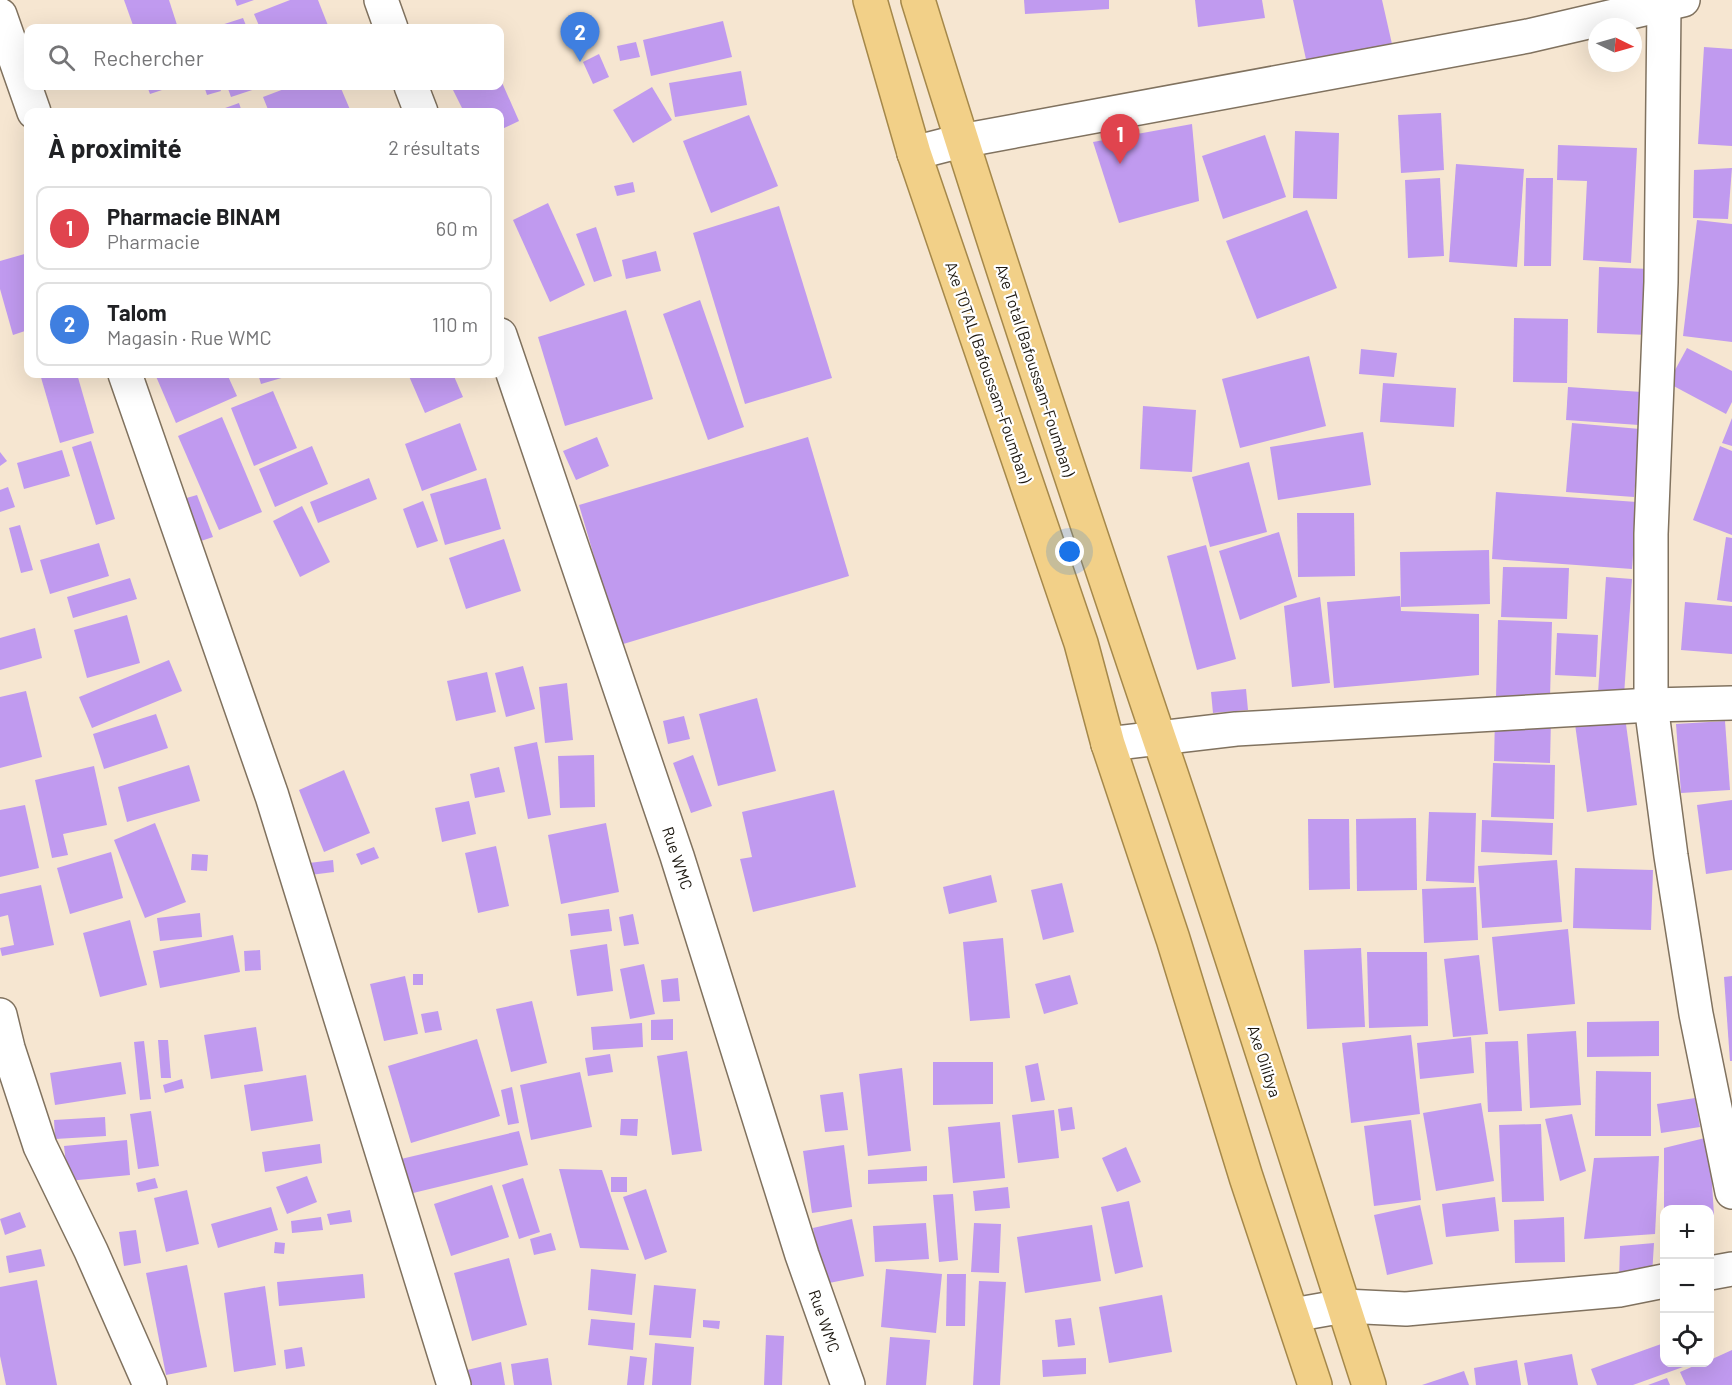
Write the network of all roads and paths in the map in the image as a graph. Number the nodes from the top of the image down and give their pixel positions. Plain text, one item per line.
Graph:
1 (381, 0) edge
2 (870, 0) edge
3 (918, 0) edge
4 (1670, 2) edge
5 (0, 15) edge
6 (390, 24) edge
7 (24, 83) edge
8 (26, 90) edge
9 (413, 90) edge
10 (33, 108) edge
11 (419, 108) edge
12 (961, 141) junction
13 (914, 153) junction
14 (504, 346) edge
15 (126, 378) edge
16 (1732, 703) edge
17 (1651, 705) junction
18 (1159, 738) junction
19 (1108, 744) junction
20 (0, 1015) edge
21 (4, 1050) edge
22 (1732, 1192) edge
23 (1732, 1269) edge
24 (1714, 1272) edge
25 (1660, 1282) edge
26 (1344, 1306) junction
27 (1293, 1315) junction
28 (150, 1385) edge
29 (454, 1385) edge
30 (848, 1385) edge
31 (1315, 1385) edge
32 (1369, 1385) edge

1 - 6 street
2 - 13 highway, Axe TOTAL (Bafoussam-Foumban)
3 - 12 highway, Axe Total (Bafoussam-Foumban)
4 - 12 street
4 - 17 street
5 - 7 street
8 - 10 street
9 - 11 street
12 - 13 street
12 - 18 highway, Axe Total (Bafoussam-Foumban)
13 - 19 highway, Axe TOTAL (Bafoussam-Foumban)
14 - 30 street, Rue WMC
15 - 29 street
16 - 17 street
17 - 18 street
17 - 22 street
18 - 19 street
18 - 26 highway, Axe Oilibya
19 - 27 highway
20 - 21 street
21 - 28 street
23 - 24 street
25 - 26 street
26 - 27 street
26 - 32 highway, Axe Oilibya
27 - 31 highway

